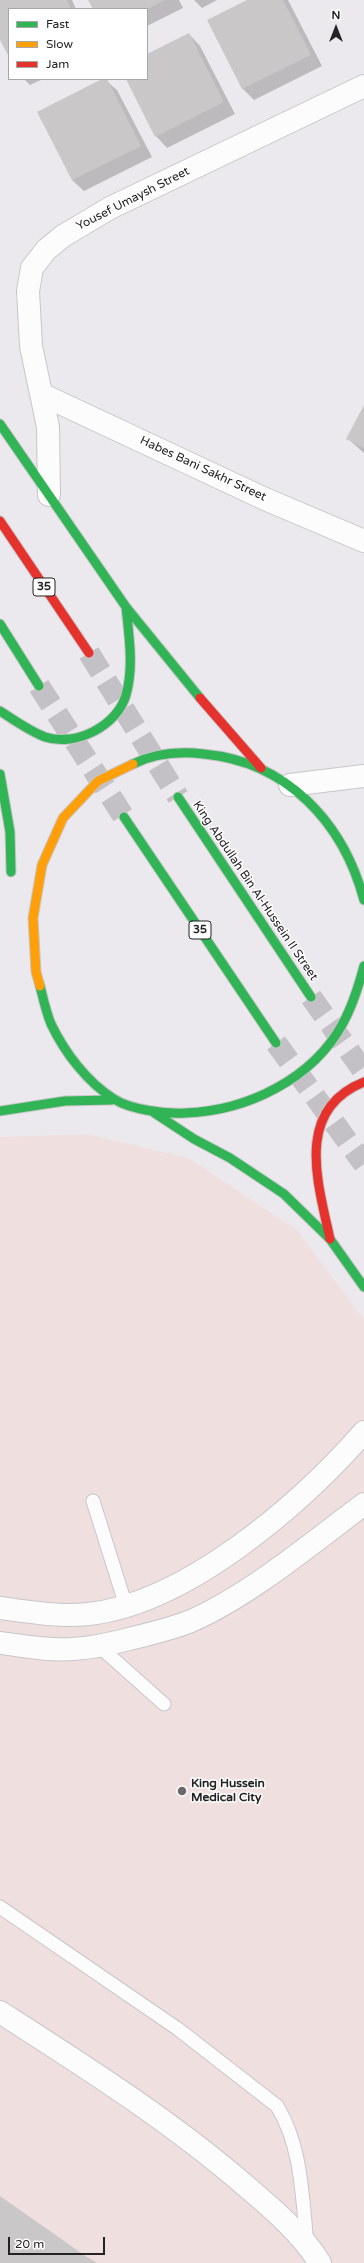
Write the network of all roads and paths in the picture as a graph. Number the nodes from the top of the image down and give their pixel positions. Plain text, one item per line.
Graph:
1 (364, 86) edge
2 (43, 395) junction
3 (0, 424) edge
4 (49, 495) junction
5 (0, 521) edge
6 (364, 541) edge
7 (126, 607) junction
8 (0, 624) edge
9 (89, 653) tunnel mouth
10 (39, 686) tunnel mouth
11 (0, 711) edge
12 (262, 768) junction
13 (0, 774) edge
14 (364, 776) edge
15 (290, 785) junction
16 (78, 787) dead end
17 (178, 797) tunnel mouth
18 (124, 817) tunnel mouth
19 (22, 855) dead end
20 (364, 900) edge
21 (364, 966) edge
22 (311, 997) tunnel mouth
23 (276, 1043) tunnel mouth
24 (75, 1077) dead end
25 (364, 1082) edge
26 (114, 1100) junction
27 (0, 1111) edge
28 (152, 1112) junction
29 (330, 1239) junction
30 (364, 1287) edge
31 (364, 1432) edge
32 (93, 1501) dead end
33 (364, 1504) edge
34 (126, 1606) junction
35 (0, 1608) edge
36 (0, 1643) edge
37 (100, 1647) junction
38 (164, 1704) dead end
39 (0, 1907) edge
40 (0, 2012) edge
41 (307, 2243) junction
42 (320, 2263) edge

1 - 2 street, Yousef Umaysh Street
2 - 4 street, Yousef Umaysh Street
2 - 6 street, Habes Bani Sakhr Street
3 - 4 main road
4 - 7 main road
5 - 9 main road, 35
7 - 11 main road
7 - 12 main road
8 - 10 main road
12 - 15 main road
12 - 16 main road
13 - 19 main road
14 - 15 street
15 - 20 main road
17 - 22 main road, King Abdullah Bin Al-Hussein II Street
18 - 23 main road, 35
21 - 28 main road
24 - 26 main road
25 - 29 main road
26 - 27 main road
26 - 28 main road
28 - 29 main road
29 - 30 main road
31 - 34 street
32 - 34 lane
33 - 37 street
34 - 35 street
36 - 37 street
37 - 38 lane
39 - 41 lane
40 - 41 street
41 - 42 street

